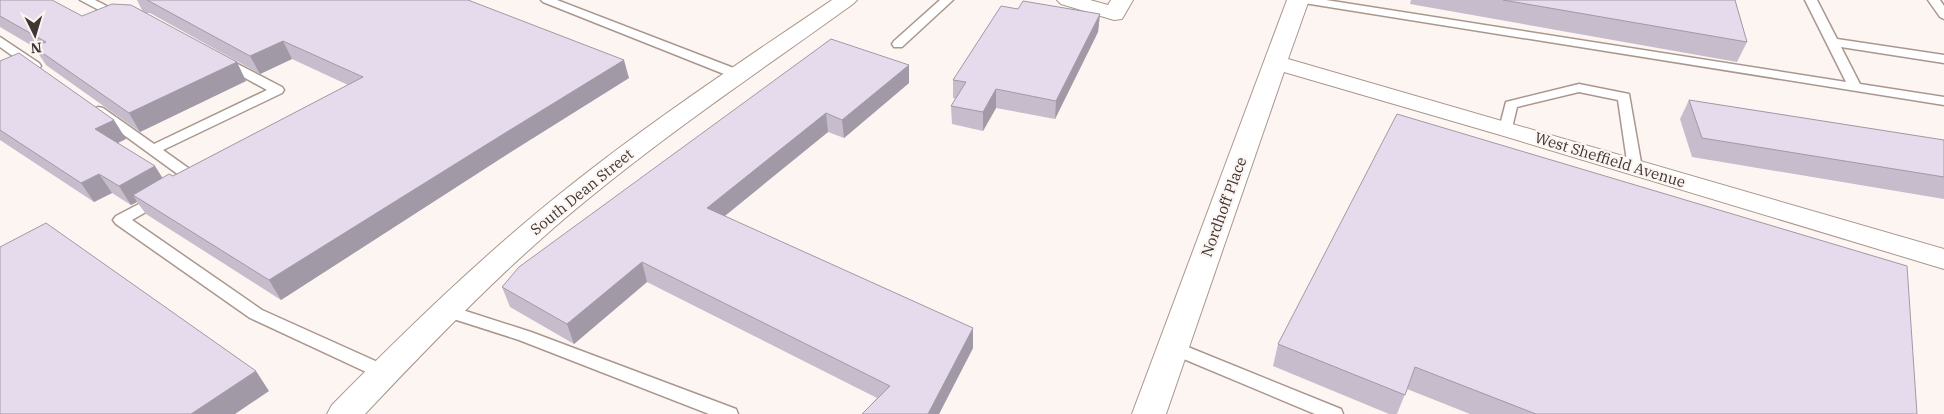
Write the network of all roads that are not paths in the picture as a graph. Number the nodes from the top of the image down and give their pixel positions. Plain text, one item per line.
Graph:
1 (86, 0) edge
2 (548, 0) edge
3 (846, 0) edge
4 (947, 0) edge
5 (1068, 0) edge
6 (1298, 0) edge
7 (1304, 0) edge
8 (1812, 0) edge
9 (1934, 0) edge
10 (1118, 7) edge
11 (1944, 15) edge
12 (128, 17) edge
13 (0, 41) edge
14 (1833, 42) junction
15 (898, 44) dead end
16 (211, 54) edge
17 (1944, 59) edge
18 (1276, 63) junction
19 (48, 75) edge
20 (739, 75) junction
21 (1855, 87) junction
22 (1944, 101) edge
23 (88, 104) edge
24 (1506, 129) junction
25 (153, 150) junction
26 (1635, 168) junction
27 (1944, 259) edge
28 (447, 311) junction
29 (1174, 347) junction
30 (385, 373) junction
31 (344, 414) edge
32 (728, 414) edge
33 (1149, 414) edge
34 (1334, 414) edge

1 - 12 lane
2 - 20 lane
3 - 20 street, South Dean Street
4 - 15 lane
5 - 10 street
6 - 18 street, Nordhoff Place
7 - 21 lane
8 - 14 lane
9 - 11 lane
13 - 19 lane
14 - 17 lane
14 - 21 lane
16 - 25 lane
18 - 24 street, West Sheffield Avenue
18 - 29 street, Nordhoff Place
20 - 28 street, South Dean Street
21 - 22 lane
23 - 25 lane
24 - 26 street, West Sheffield Avenue
24 - 26 lane
25 - 30 lane
26 - 27 street, West Sheffield Avenue
28 - 30 street, South Dean Street
28 - 32 lane
29 - 33 street, Nordhoff Place
29 - 34 lane
30 - 31 street, South Dean Street

